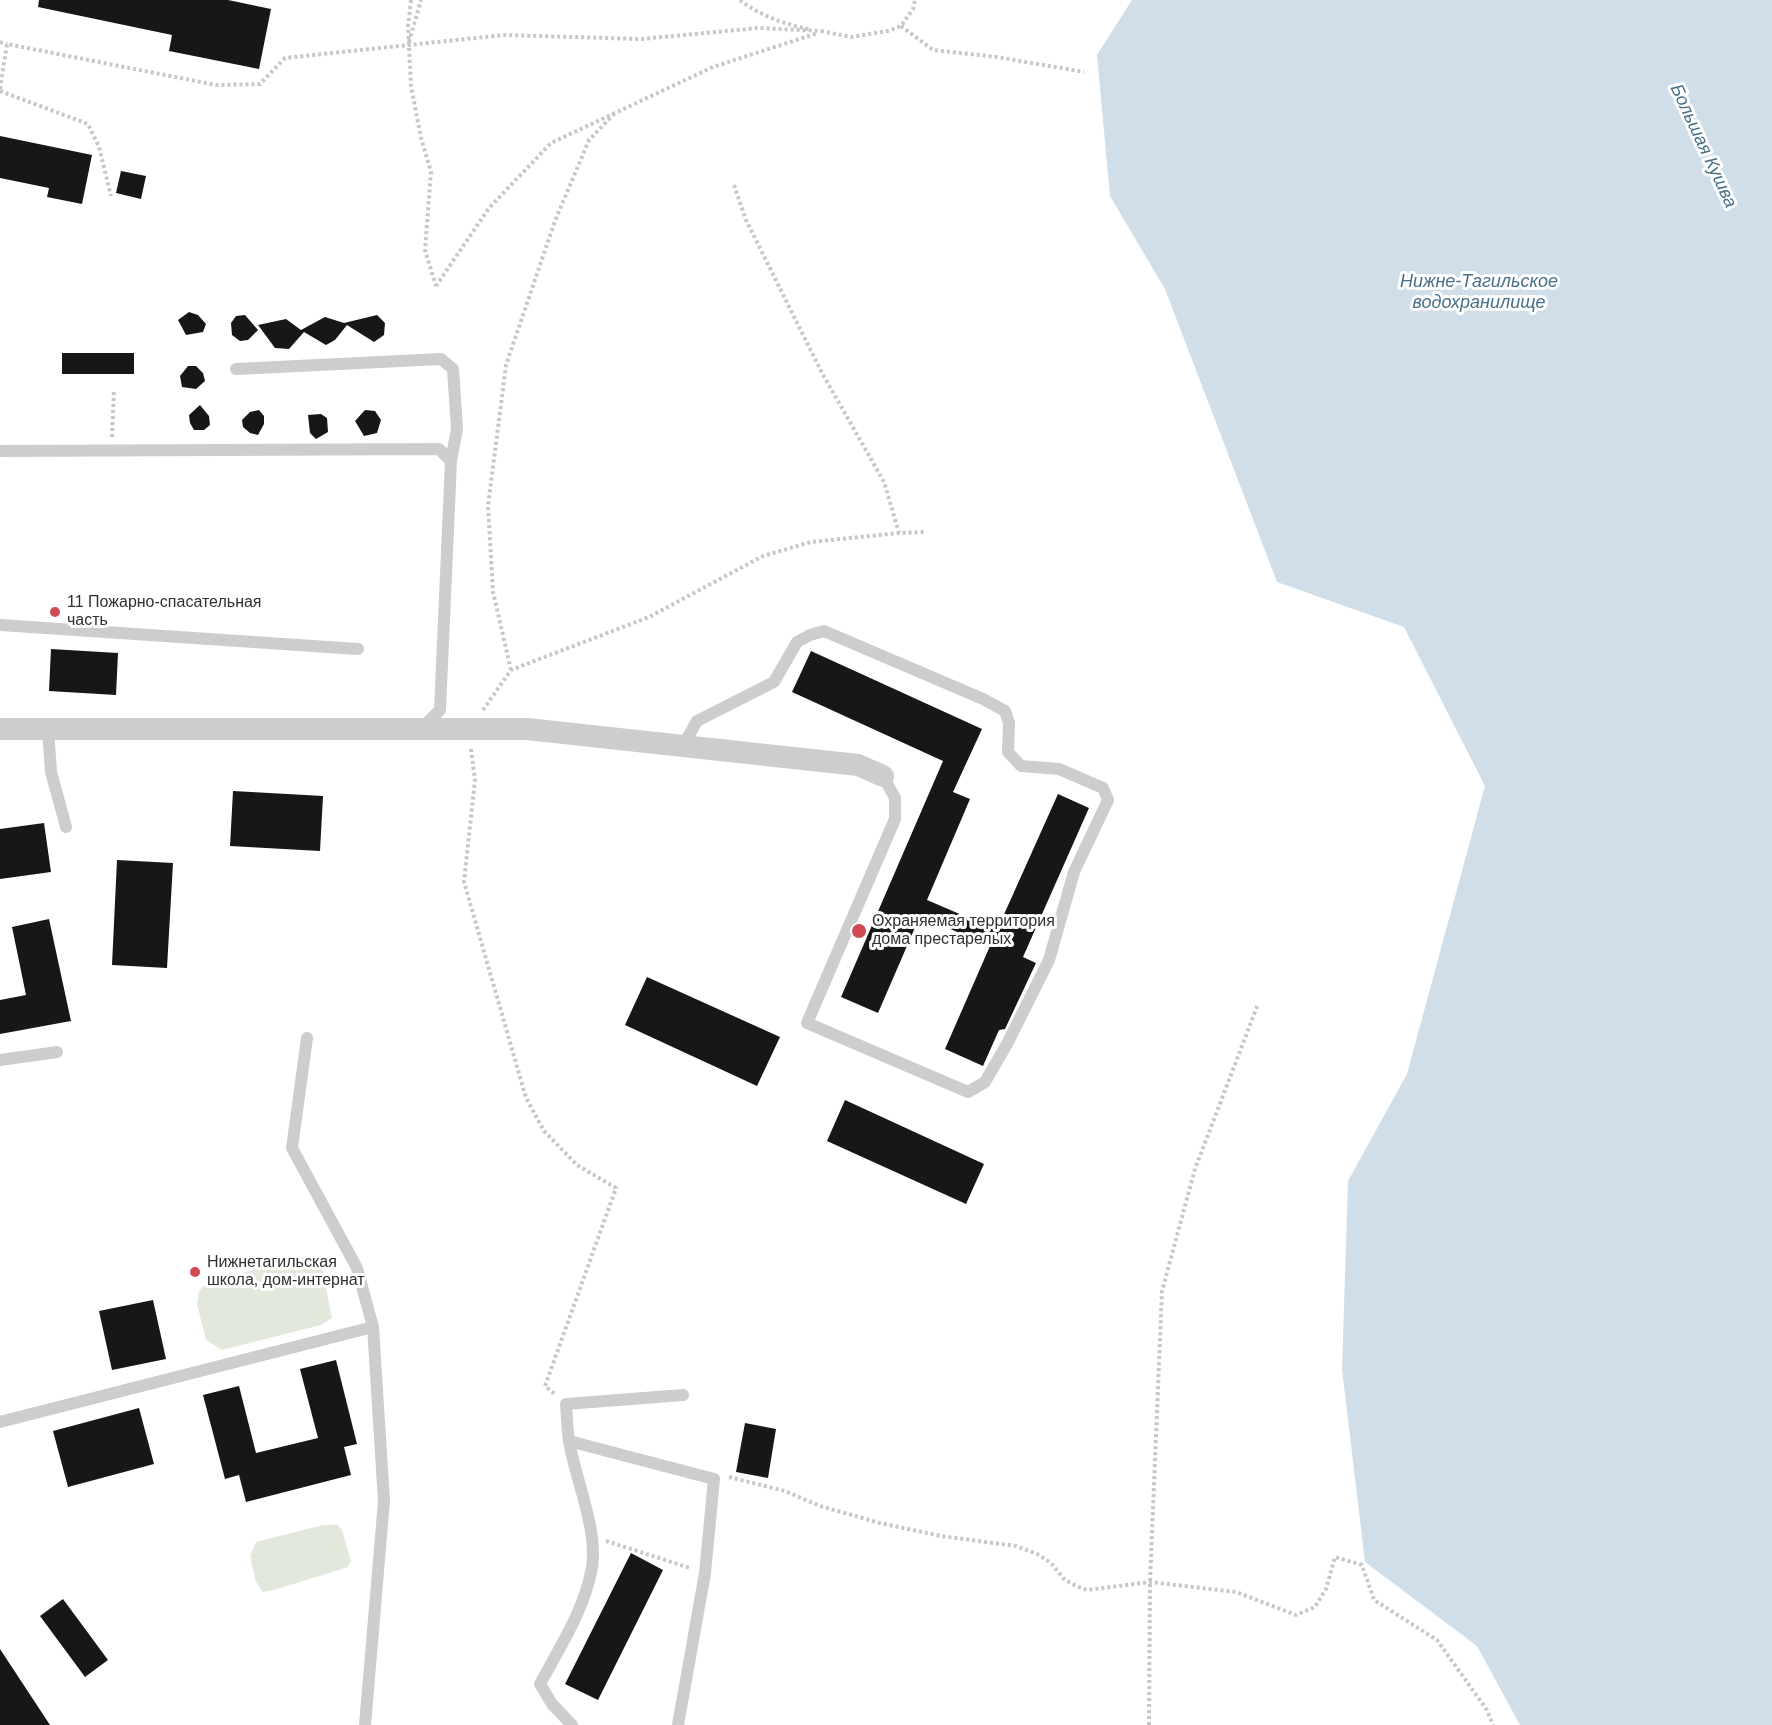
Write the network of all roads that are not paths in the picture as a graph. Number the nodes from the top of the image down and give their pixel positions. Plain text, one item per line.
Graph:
1 (236, 369) dead end
2 (0, 451) edge
3 (451, 461) junction
4 (0, 625) edge
5 (358, 649) dead end
6 (0, 729) edge
7 (48, 729) junction
8 (421, 729) junction
9 (683, 746) junction
10 (883, 776) joint
11 (66, 827) dead end
12 (308, 1038) dead end
13 (57, 1052) dead end
14 (0, 1060) edge
15 (373, 1327) junction
16 (683, 1395) dead end
17 (0, 1422) edge
18 (569, 1441) junction
19 (365, 1725) edge
20 (572, 1725) edge
21 (678, 1725) edge

1 - 3 lane
2 - 3 lane
3 - 8 lane
4 - 5 lane
6 - 7 street
7 - 8 street
7 - 11 lane
8 - 9 street
9 - 10 street
9 - 10 lane
12 - 15 lane
13 - 14 lane
15 - 17 lane
15 - 19 lane
16 - 18 lane
18 - 20 lane
18 - 21 lane

